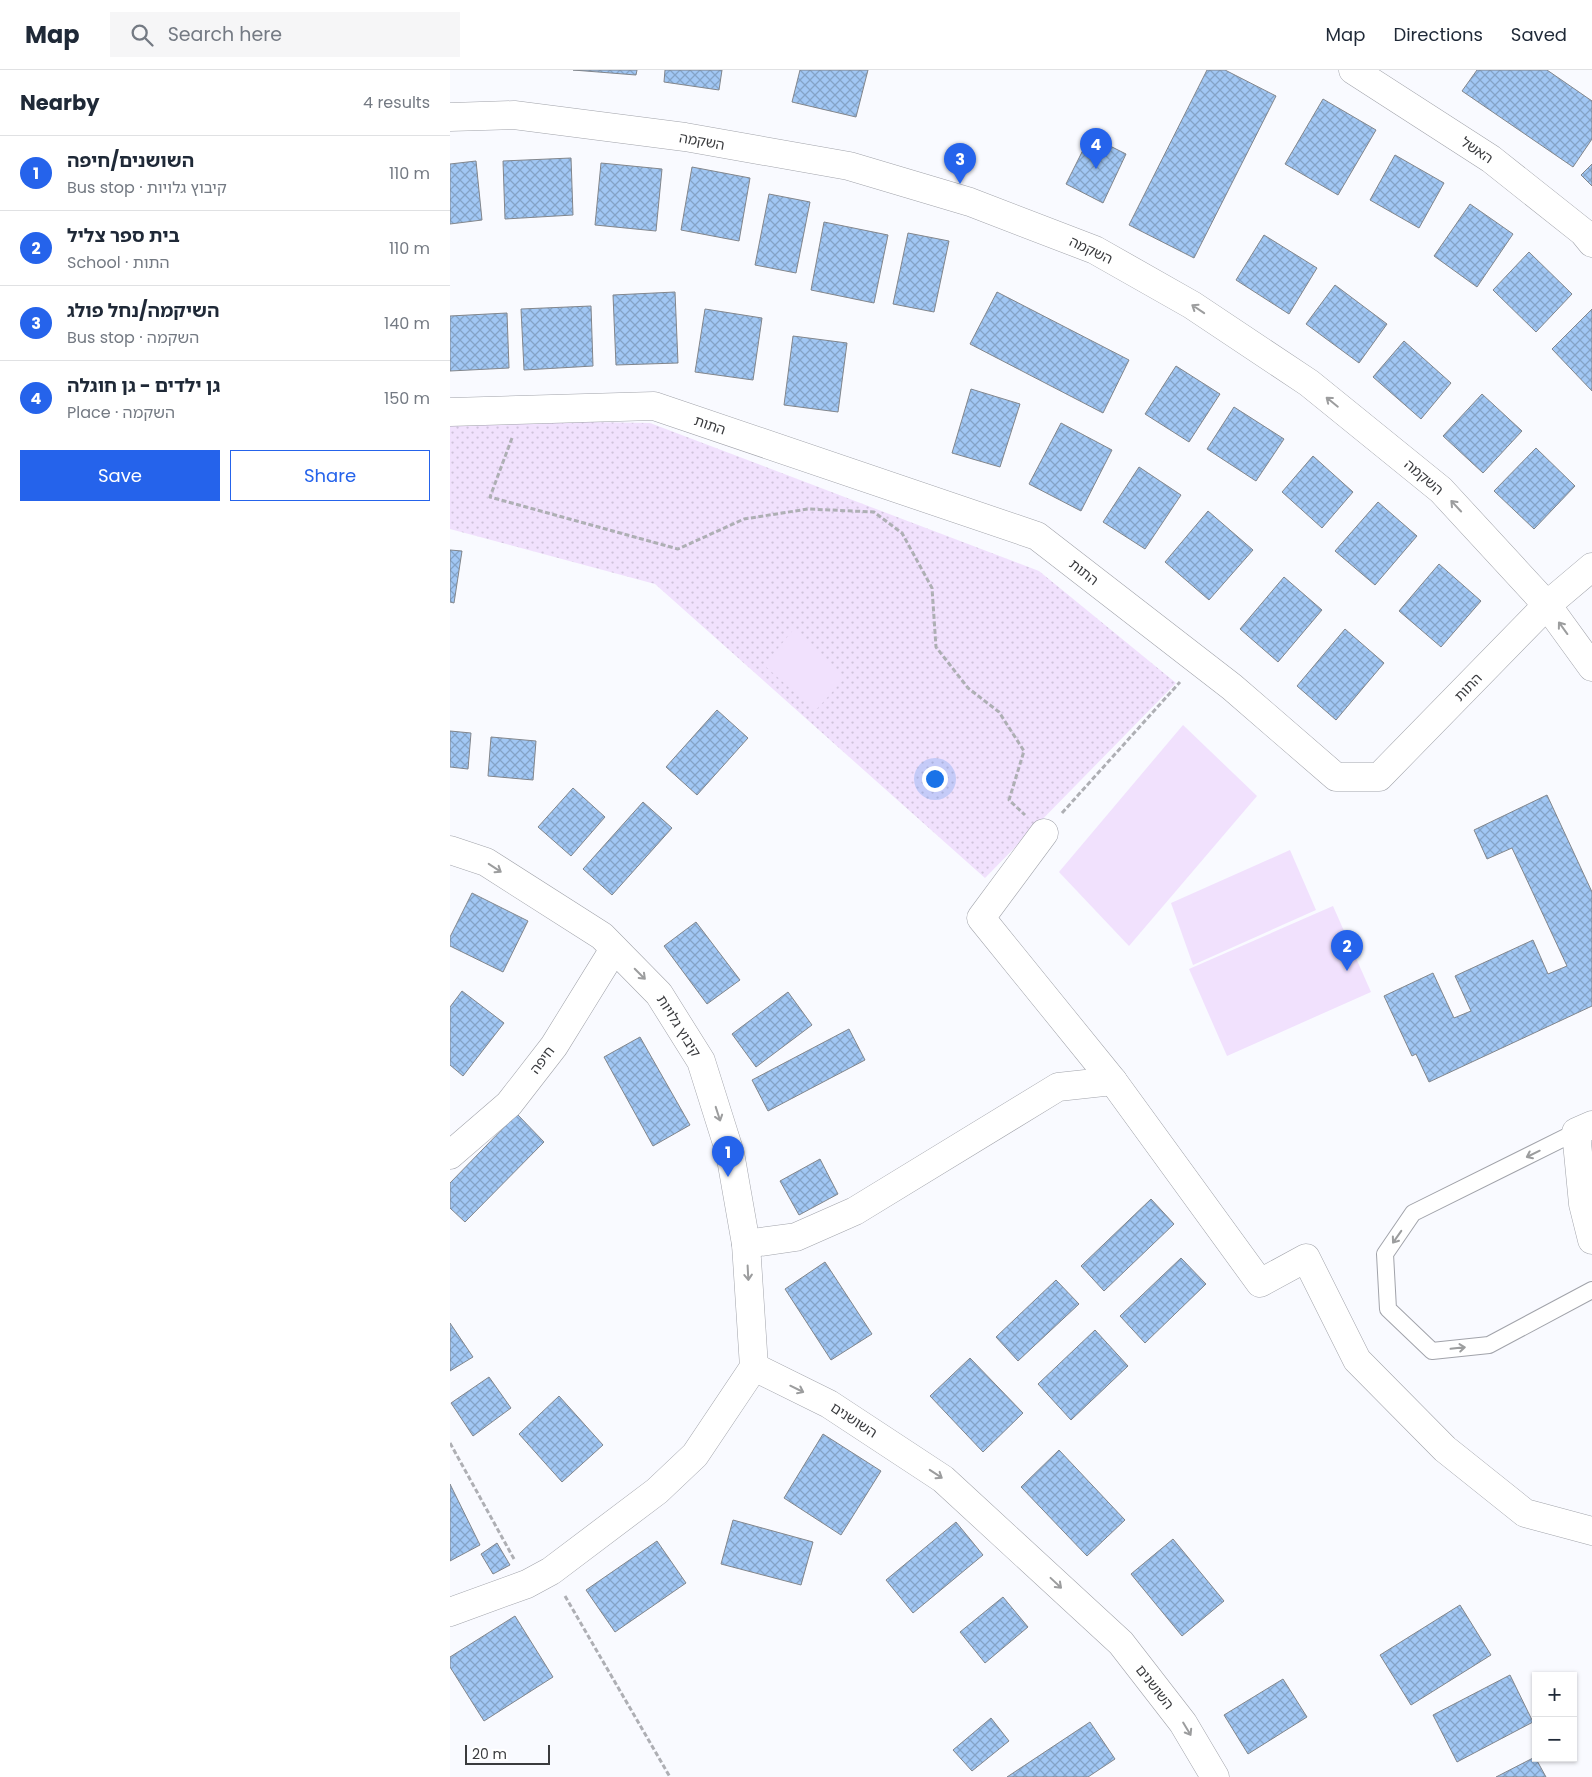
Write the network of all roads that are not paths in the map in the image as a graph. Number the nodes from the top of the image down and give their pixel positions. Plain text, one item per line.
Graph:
1 (1353, 70) edge
2 (450, 117) edge
3 (1592, 243) edge
4 (450, 412) edge
5 (1592, 567) edge
6 (1547, 606) junction
7 (1592, 667) edge
8 (1044, 833) road end
9 (450, 850) edge
10 (614, 949) junction
11 (1113, 1080) junction
12 (1584, 1128) edge
13 (450, 1155) edge
14 (1592, 1240) edge
15 (746, 1244) junction
16 (1592, 1290) edge
17 (754, 1368) junction
18 (1592, 1531) edge
19 (450, 1612) edge
20 (1215, 1777) edge

1 - 3 street, האשל
6 -> 2 street, השקמה
4 - 6 street, התות
5 - 6 street, התות
7 -> 6 street, השקמה
8 - 11 street
9 -> 10 street, קיבוץ גלויות
10 - 13 street, חיפה
10 -> 15 street, קיבוץ גלויות
11 - 15 street
11 - 18 street
12 - 14 street
12 -> 16 lane
15 -> 17 street, קיבוץ גלויות
17 - 19 street
17 -> 20 street, השושנים

